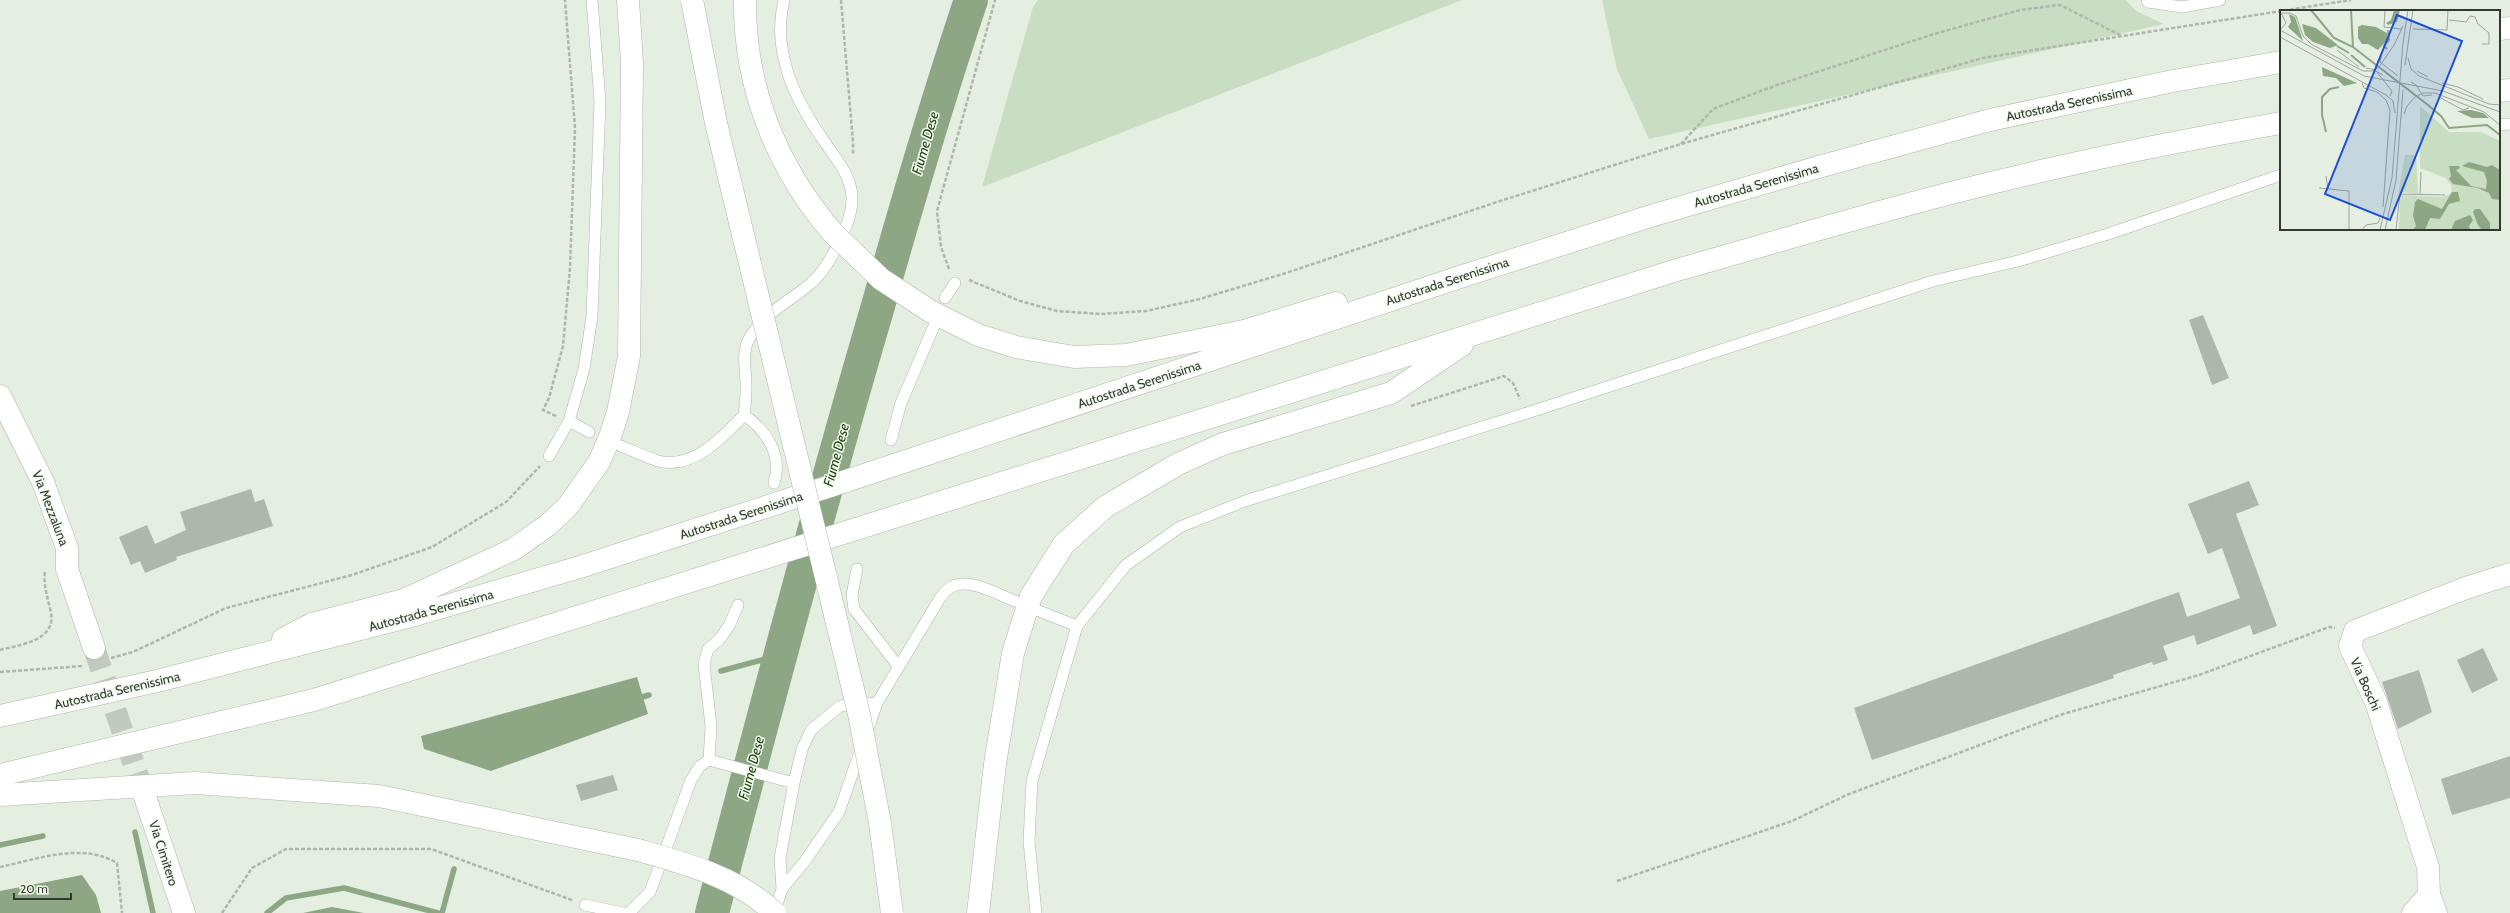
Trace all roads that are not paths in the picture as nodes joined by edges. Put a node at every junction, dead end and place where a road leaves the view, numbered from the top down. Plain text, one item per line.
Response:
1 (592, 0) edge
2 (628, 0) edge
3 (692, 0) edge
4 (745, 0) edge
5 (784, 0) edge
6 (2146, 0) edge
7 (2220, 0) edge
8 (2510, 28) edge
9 (2500, 29) edge
10 (2280, 62) edge
11 (2510, 90) edge
12 (2500, 91) edge
13 (2280, 123) edge
14 (2510, 124) edge
15 (2500, 125) edge
16 (2280, 175) edge
17 (1466, 275) junction
18 (955, 283) road end
19 (936, 312) junction
20 (1482, 331) junction
21 (0, 396) edge
22 (744, 415) junction
23 (569, 421) junction
24 (590, 432) dead end
25 (892, 440) dead end
26 (621, 446) dead end
27 (549, 456) road end
28 (777, 493) junction
29 (857, 569) dead end
30 (2510, 574) edge
31 (1015, 601) dead end
32 (738, 605) dead end
33 (1039, 611) dead end
34 (1077, 626) junction
35 (95, 658) tunnel mouth
36 (243, 658) junction
37 (898, 666) junction
38 (877, 703) junction
39 (0, 716) edge
40 (709, 760) junction
41 (0, 775) edge
42 (794, 784) junction
43 (144, 794) tunnel mouth
44 (0, 795) edge
45 (782, 888) junction
46 (2432, 904) edge
47 (585, 905) road end
48 (184, 913) edge
49 (623, 913) edge
50 (629, 913) edge
51 (775, 913) edge
52 (892, 913) edge
53 (978, 913) edge
54 (1036, 913) edge
55 (2413, 913) edge

1 - 23 lane
2 - 36 main road
3 - 52 main road, bridge
4 - 19 main road, bridge
5 - 22 lane
6 - 7 lane
8 - 9 main road
10 - 17 main road, Autostrada Serenissima
11 - 12 main road
13 - 20 main road
14 - 15 lane
16 - 34 lane
17 - 19 main road
17 - 28 main road, Autostrada Serenissima
18 - 19 lane
19 - 25 lane
20 - 41 main road
20 - 53 main road
21 - 35 main road, Via Mezzaluna
22 - 26 lane
22 - 28 lane
23 - 24 lane
23 - 27 lane
28 - 36 main road, Autostrada Serenissima
29 - 37 lane
30 - 46 main road, Via Boschi
31 - 37 lane
32 - 40 lane
33 - 34 lane
34 - 54 lane
36 - 39 main road, Autostrada Serenissima
37 - 38 lane
38 - 42 lane
38 - 45 lane
40 - 42 lane
40 - 50 lane
42 - 45 lane
43 - 48 main road, Via Cimitero
44 - 51 main road, bridge
45 - 51 lane
46 - 55 main road, Via Boschi
47 - 49 lane

